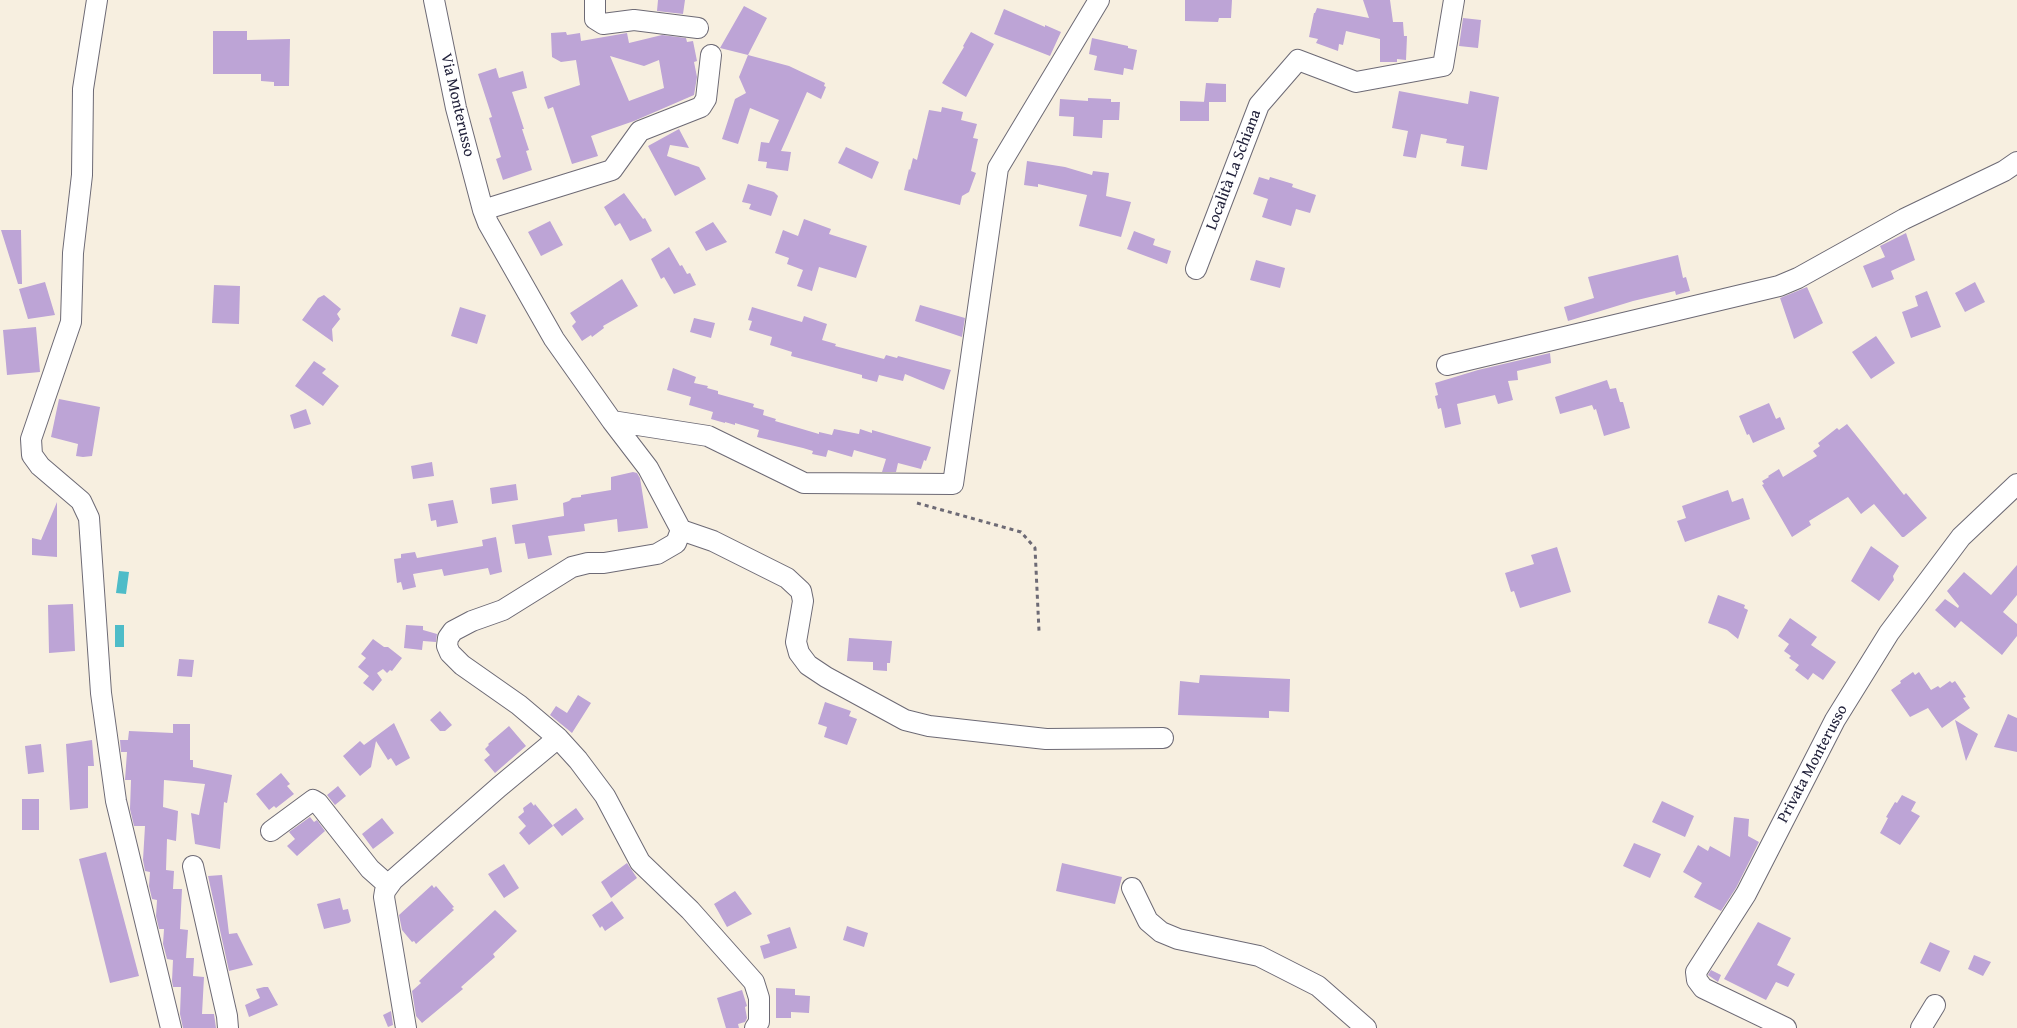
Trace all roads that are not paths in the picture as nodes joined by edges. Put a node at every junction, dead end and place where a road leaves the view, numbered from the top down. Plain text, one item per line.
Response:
1 (97, 0) edge
2 (434, 0) edge
3 (595, 0) edge
4 (1099, 0) edge
5 (1454, 0) edge
6 (698, 28) dead end
7 (711, 55) dead end
8 (2017, 162) edge
9 (483, 210) junction
10 (1196, 269) dead end
11 (1447, 365) dead end
12 (612, 420) junction
13 (2017, 484) edge
14 (681, 530) junction
15 (558, 738) junction
16 (1163, 738) dead end
17 (272, 830) dead end
18 (193, 866) dead end
19 (388, 885) junction
20 (1132, 888) dead end
21 (1935, 1005) dead end
22 (171, 1028) edge
23 (228, 1028) edge
24 (406, 1028) edge
25 (755, 1028) edge
26 (1366, 1028) edge
27 (1786, 1028) edge
28 (1921, 1028) edge

1 - 22 street
2 - 9 street, Via Monterusso
3 - 6 street
4 - 12 street
5 - 10 street, Località La Schiana
7 - 9 street
8 - 11 street
9 - 12 street, Via Monterusso
12 - 14 street, Via Monterusso
13 - 27 street, Privata Monterusso
14 - 15 street
14 - 16 street
15 - 19 street
15 - 25 street
17 - 19 street
18 - 23 street
19 - 24 street
20 - 26 street
21 - 28 street

